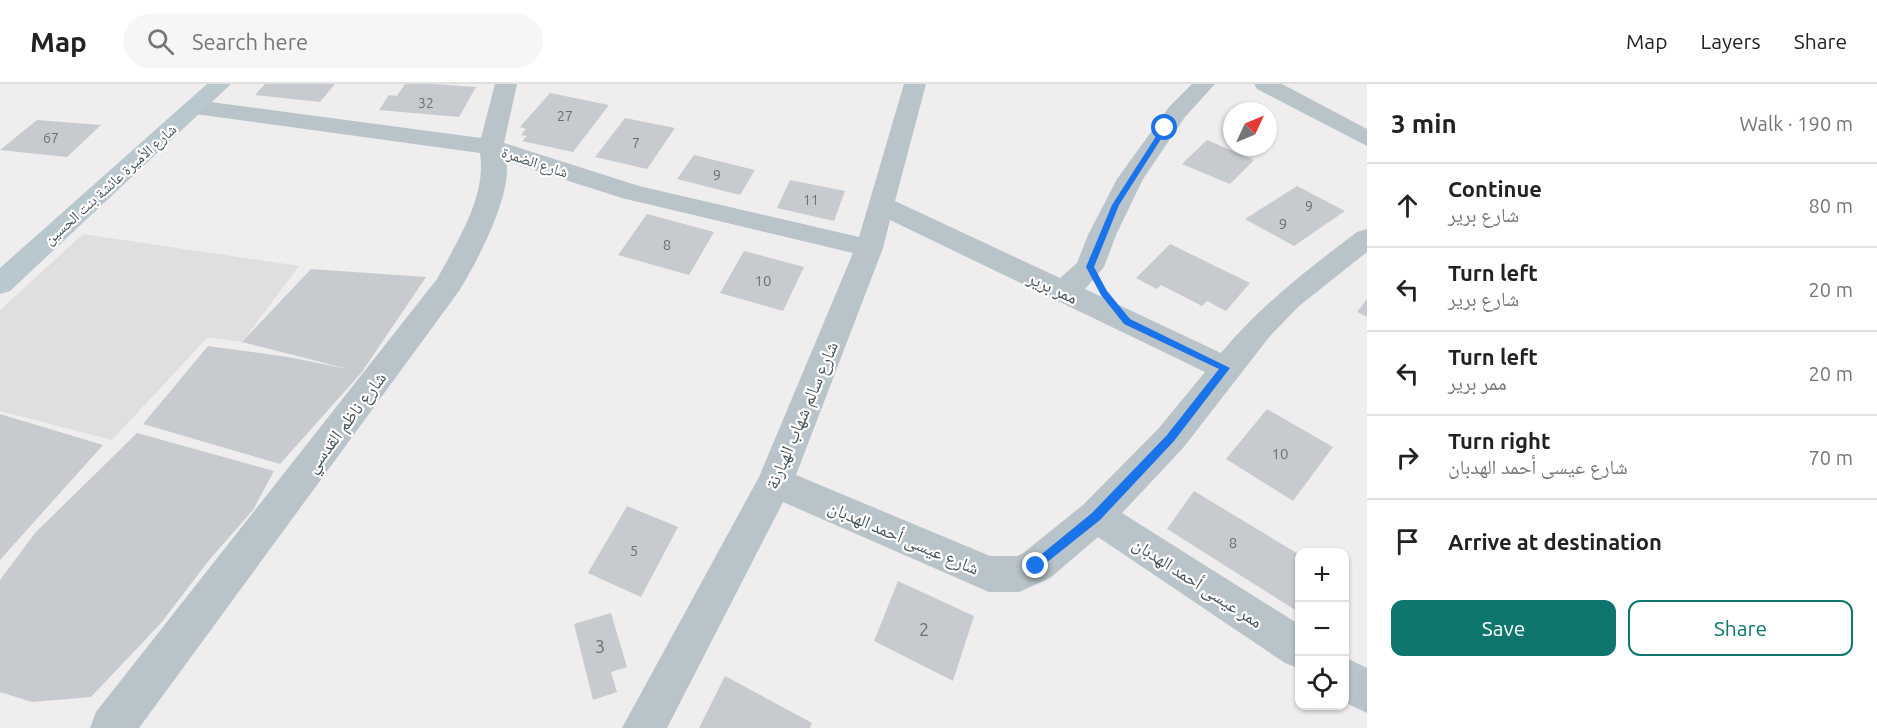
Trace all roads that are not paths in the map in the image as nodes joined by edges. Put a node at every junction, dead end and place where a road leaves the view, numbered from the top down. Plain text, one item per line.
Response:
1 (220, 84) edge
2 (506, 84) edge
3 (1204, 84) edge
4 (1265, 84) edge
5 (907, 85) edge
6 (195, 107) junction
7 (1367, 139) edge
8 (490, 147) junction
9 (880, 206) junction
10 (1367, 238) edge
11 (870, 248) junction
12 (1090, 267) junction
13 (0, 284) edge
14 (1061, 291) junction
15 (1127, 322) junction
16 (1225, 368) junction
17 (775, 482) junction
18 (1096, 516) junction
19 (1295, 646) edge
20 (1349, 681) edge
21 (1367, 692) edge
22 (112, 728) edge
23 (644, 728) edge

1 - 6 street, شارع الأميرة عائشة بنت الحسين
2 - 8 street, شارع ناظم القدسي
3 - 12 street
4 - 7 street
5 - 9 street, شارع سالم شهاب الهبارنة
6 - 8 street, شارع الضمرة
6 - 13 street, شارع الأميرة عائشة بنت الحسين
8 - 11 street, شارع الضمرة
8 - 22 street, شارع ناظم القدسي
9 - 11 street, شارع سالم شهاب الهبارنة
9 - 14 street, ممر برير
10 - 16 street, شارع عيسى أحمد الهدبان
11 - 17 street, شارع سالم شهاب الهبارنة
12 - 14 street
12 - 15 street
14 - 15 street, ممر برير
15 - 16 street, ممر برير
16 - 18 street, شارع عيسى أحمد الهدبان
17 - 18 street, شارع عيسى أحمد الهدبان
17 - 23 street, شارع سالم شهاب الهبارنة
18 - 19 street, ممر عيسى أحمد الهدبان
20 - 21 street

